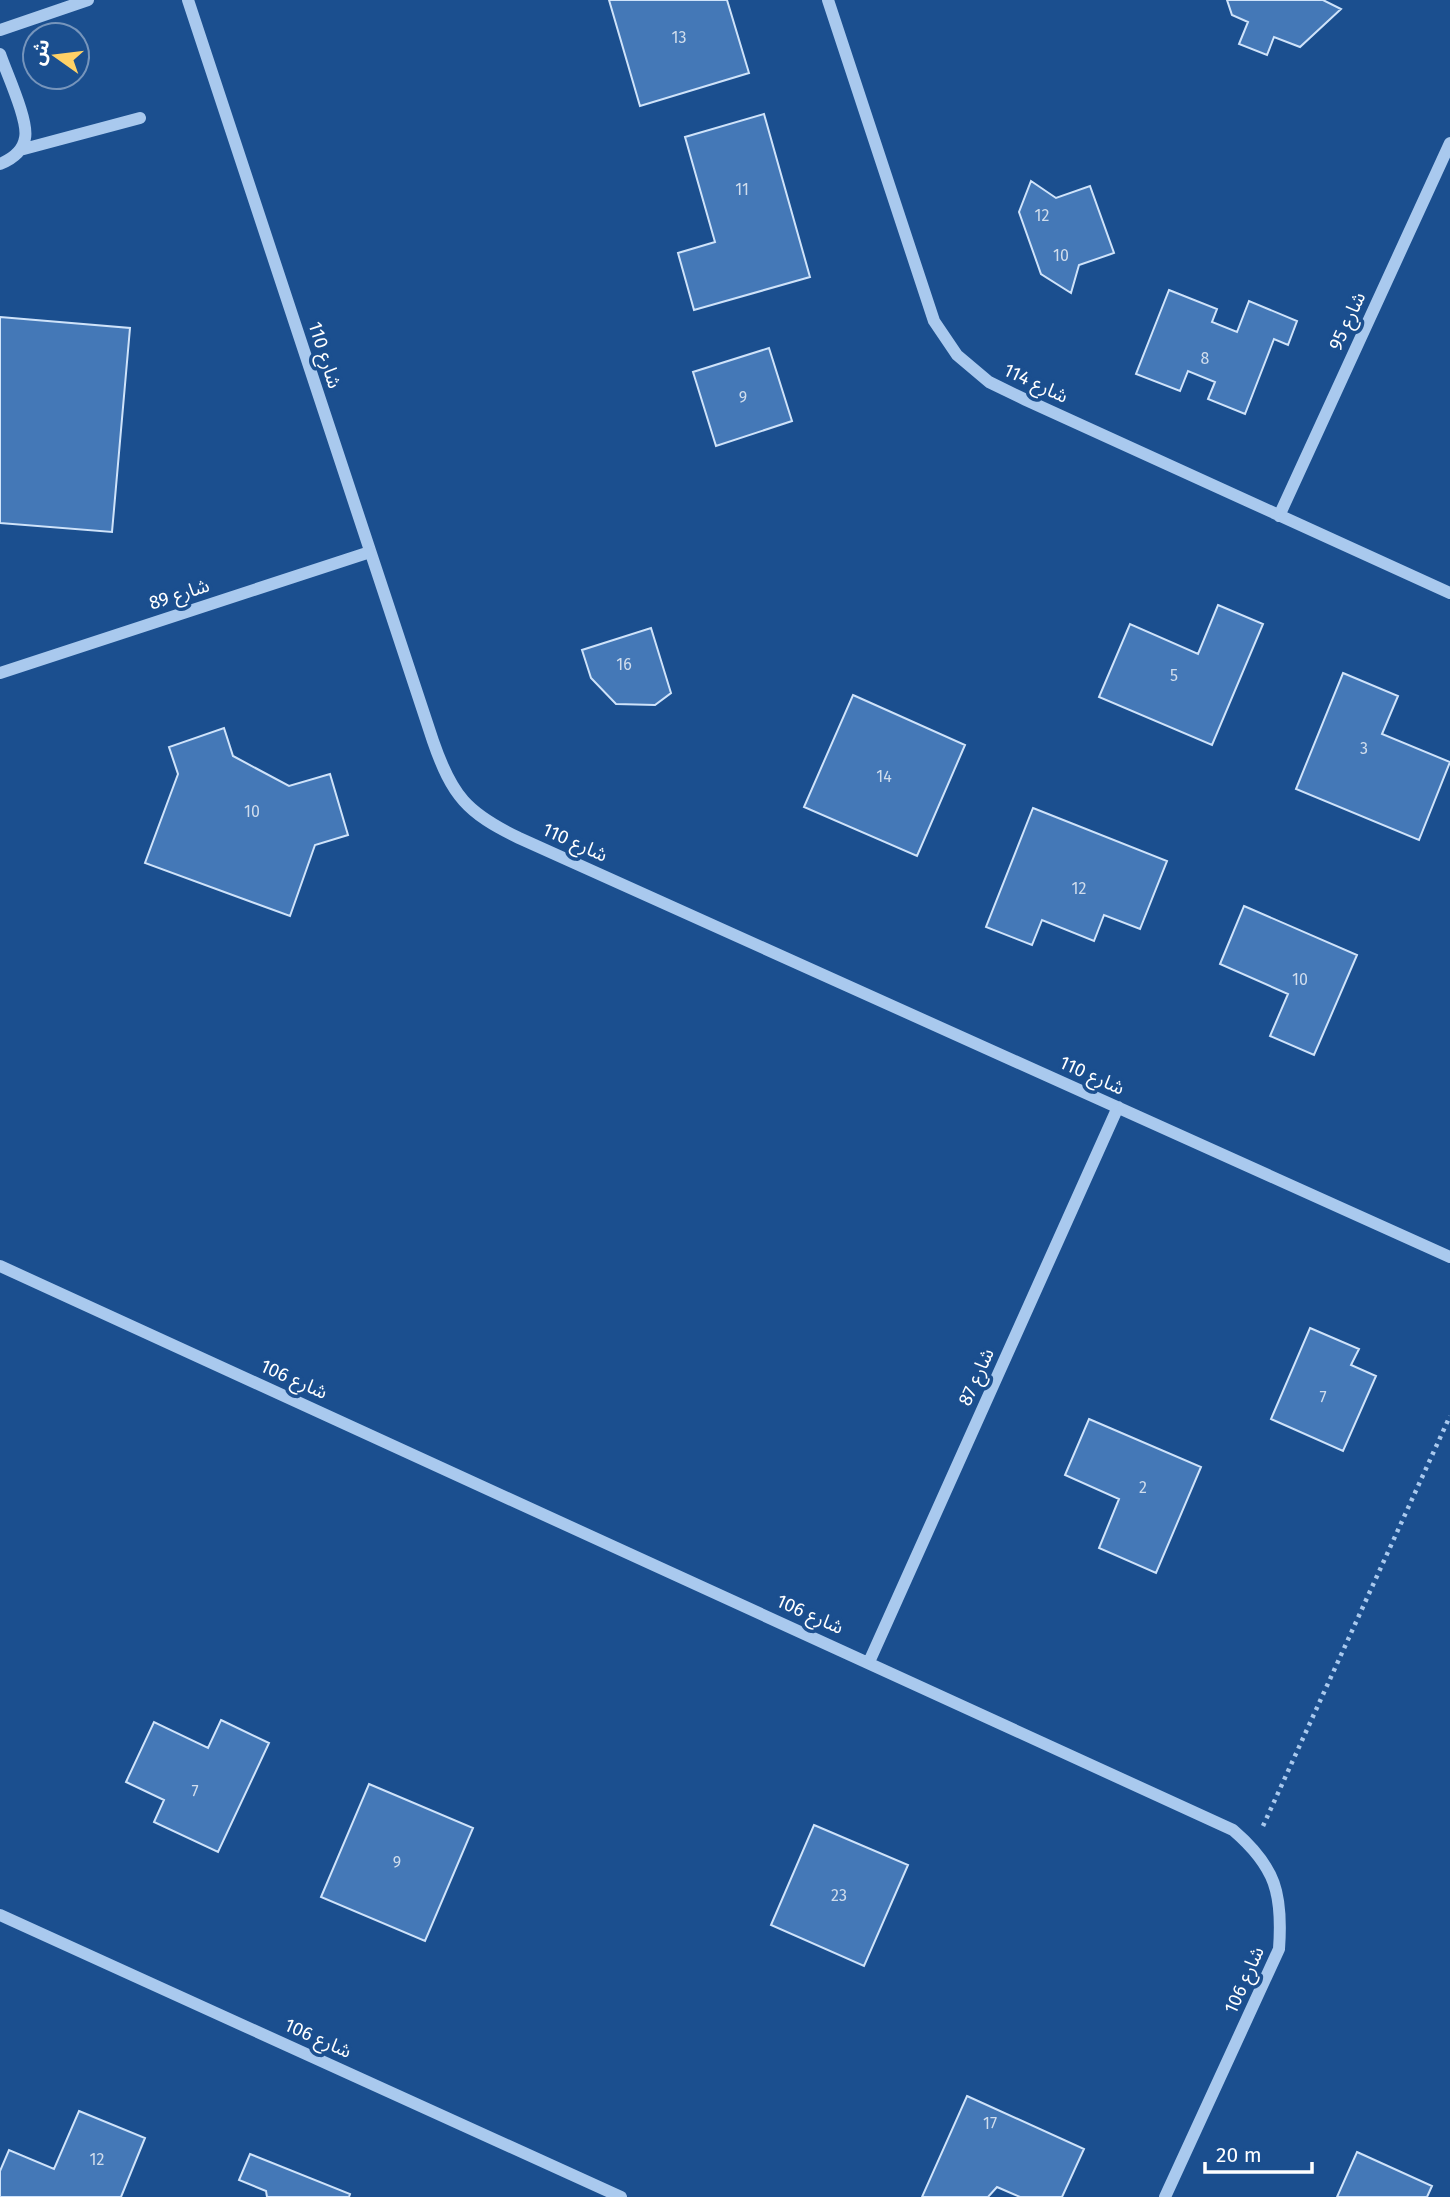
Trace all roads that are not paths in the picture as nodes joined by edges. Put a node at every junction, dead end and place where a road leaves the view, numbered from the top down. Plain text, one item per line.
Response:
1 (88, 0) edge
2 (188, 0) edge
3 (828, 0) edge
4 (0, 30) edge
5 (0, 54) edge
6 (140, 118) dead end
7 (1450, 143) edge
8 (20, 150) junction
9 (0, 164) edge
10 (1279, 516) junction
11 (370, 552) junction
12 (1450, 593) edge
13 (0, 673) edge
14 (1118, 1107) junction
15 (1450, 1257) edge
16 (0, 1266) edge
17 (869, 1662) junction
18 (0, 1915) edge
19 (621, 2197) edge
20 (1165, 2197) edge

1 - 4 street
2 - 11 street, شارع 110
3 - 10 street, شارع 114
5 - 8 street
6 - 8 street
7 - 10 street, شارع 95
8 - 9 street
10 - 12 street, شارع 114
11 - 13 street, شارع 89
11 - 14 street, شارع 110
14 - 15 street, شارع 110
14 - 17 street, شارع 87
16 - 17 street, شارع 106
17 - 20 street, شارع 106
18 - 19 street, شارع 106

